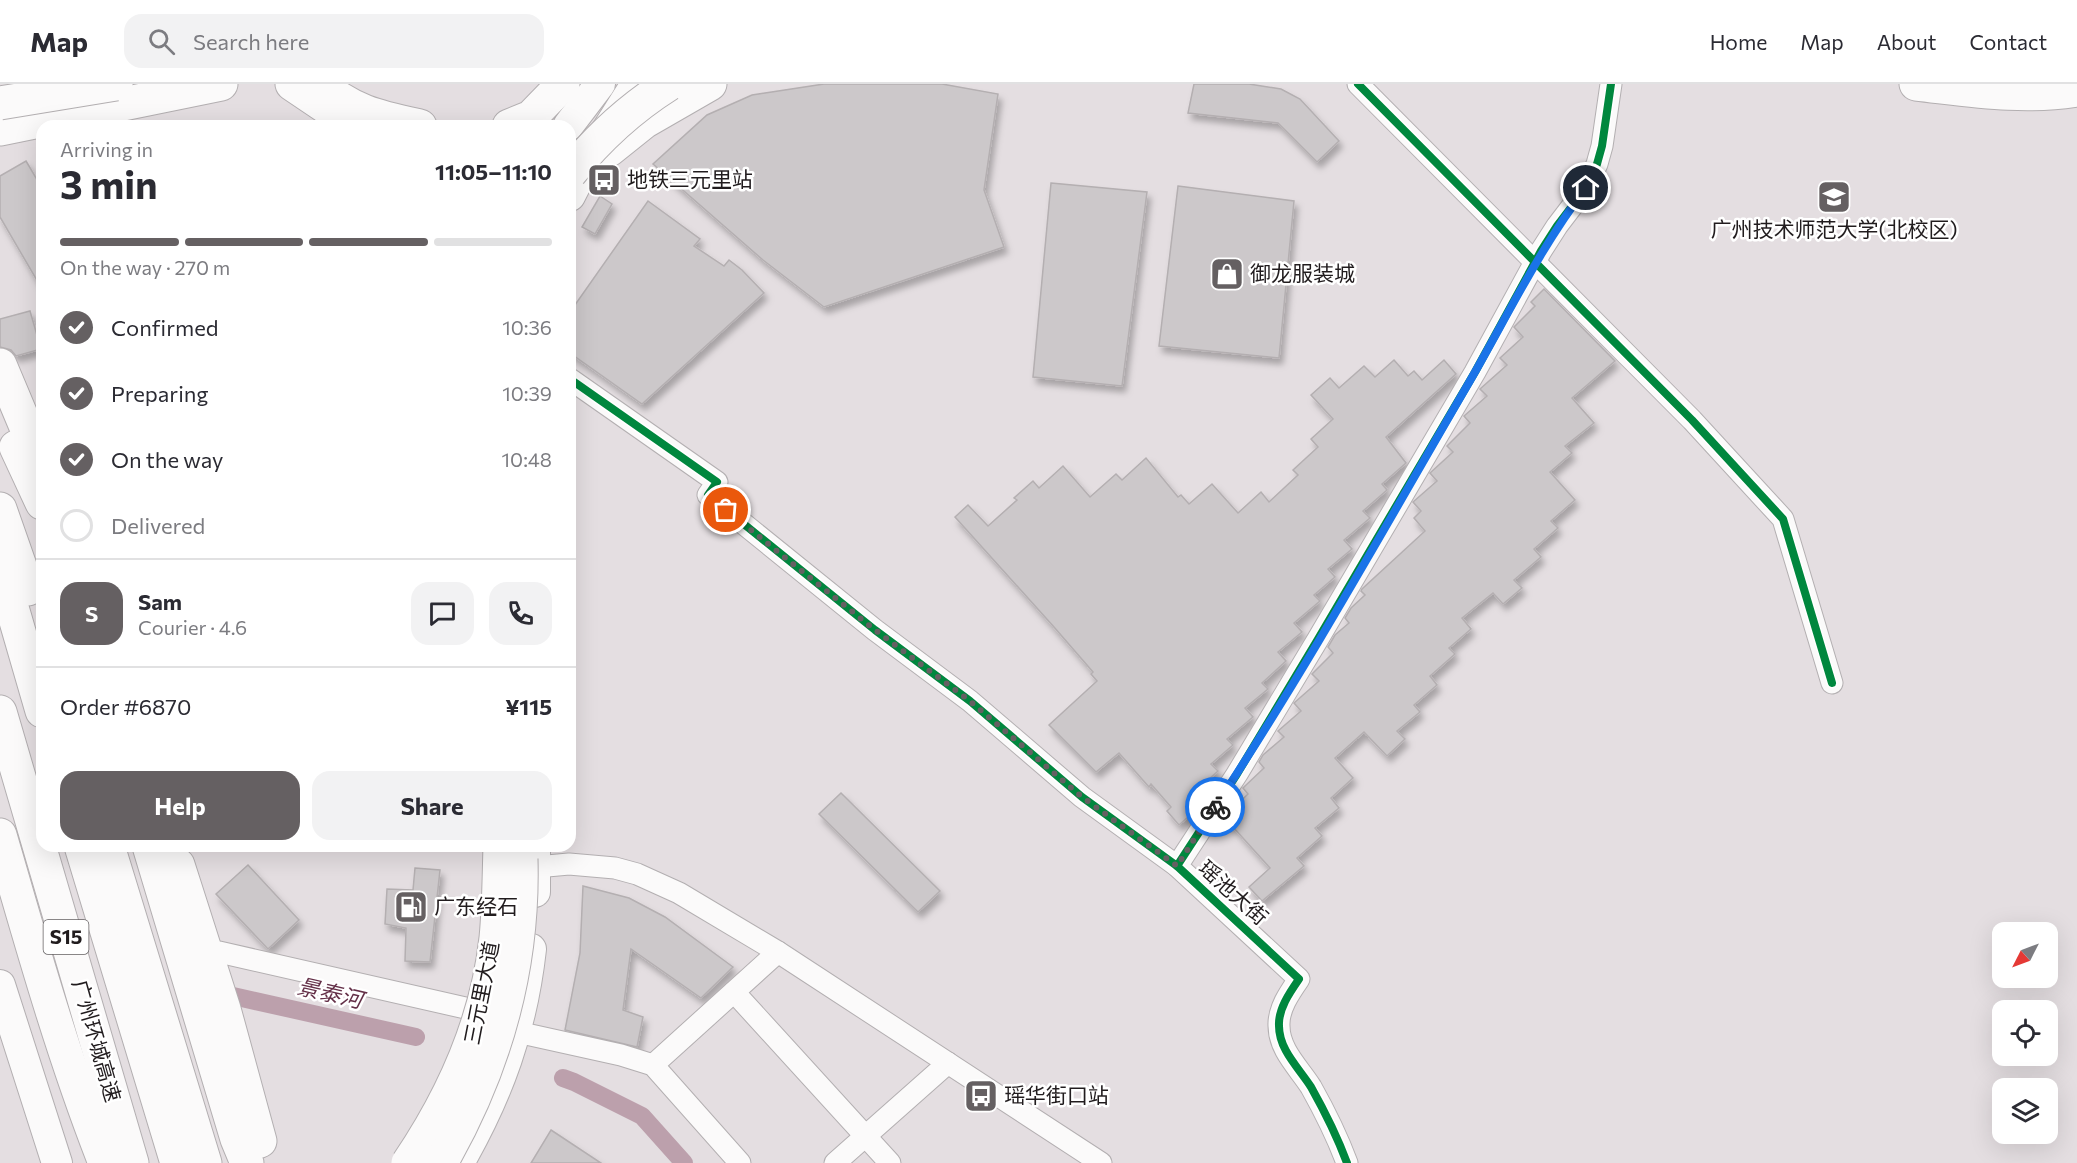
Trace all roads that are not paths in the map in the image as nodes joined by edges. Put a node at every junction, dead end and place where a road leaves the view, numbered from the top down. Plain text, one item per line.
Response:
1 (70, 84) edge
2 (116, 84) edge
3 (208, 84) edge
4 (221, 84) edge
5 (292, 84) edge
6 (320, 84) edge
7 (563, 84) edge
8 (574, 84) edge
9 (600, 84) edge
10 (636, 84) edge
11 (668, 84) edge
12 (710, 84) edge
13 (1358, 84) edge
14 (1611, 84) edge
15 (1916, 84) edge
16 (2077, 90) edge
17 (39, 101) junction
18 (0, 103) edge
19 (44, 120) edge
20 (344, 120) edge
21 (394, 120) edge
22 (524, 120) edge
23 (558, 120) edge
24 (573, 120) edge
25 (36, 122) edge
26 (0, 129) edge
27 (576, 177) edge
28 (576, 177) edge
29 (576, 178) edge
30 (1537, 262) junction
31 (0, 365) edge
32 (576, 383) edge
33 (0, 422) edge
34 (36, 451) edge
35 (36, 489) edge
36 (0, 509) edge
37 (0, 566) edge
38 (36, 613) edge
39 (1832, 683) dead end
40 (36, 690) edge
41 (0, 712) edge
42 (36, 835) edge
43 (0, 836) edge
44 (41, 852) edge
45 (83, 852) edge
46 (110, 852) edge
47 (151, 852) edge
48 (173, 852) edge
49 (514, 852) edge
50 (514, 852) edge
51 (514, 852) edge
52 (514, 852) edge
53 (518, 852) edge
54 (1177, 866) junction
55 (0, 886) edge
56 (219, 952) dead end
57 (778, 952) junction
58 (0, 985) edge
59 (734, 992) junction
60 (483, 1012) junction
61 (517, 1032) junction
62 (948, 1063) junction
63 (653, 1065) junction
64 (866, 1136) junction
65 (57, 1163) edge
66 (92, 1163) edge
67 (105, 1163) edge
68 (132, 1163) edge
69 (177, 1163) edge
70 (205, 1163) edge
71 (247, 1163) edge
72 (264, 1163) edge
73 (408, 1163) edge
74 (417, 1163) edge
75 (441, 1163) edge
76 (459, 1163) edge
77 (740, 1163) edge
78 (835, 1163) edge
79 (890, 1163) edge
80 (1101, 1163) edge
81 (1347, 1163) edge

1 - 17 main road
2 - 18 main road, bridge
3 - 17 main road
4 - 19 main road
5 - 20 main road
6 - 21 main road
7 - 22 main road
8 - 23 main road
9 - 24 main road
10 - 27 main road
11 - 28 main road, bridge
12 - 29 main road
13 - 30 street
14 - 30 street, 瑶池大街
15 - 16 main road
17 - 26 main road
25 - 26 main road
30 - 39 street
30 - 54 street, 瑶池大街
31 - 34 main road
32 - 54 street
33 - 35 main road
36 - 38 main road
37 - 40 main road
41 - 42 main road, 广州环城高速 / S15
43 - 67 main road
44 - 68 main road, 广州环城高速 / S15
45 - 69 main road, 广州环城高速 / S15
46 - 70 main road
47 - 71 main road
48 - 72 main road
49 - 60 main road, 三元里大道
50 - 61 main road, 三元里大道
51 - 73 main road, bridge
52 - 75 main road, bridge
53 - 57 street
54 - 81 street, 瑶池大街
55 - 66 main road
56 - 60 street
57 - 59 street
57 - 62 street
58 - 65 main road
59 - 63 street
59 - 64 street
60 - 74 main road, 三元里大道
61 - 63 street
61 - 76 main road, 三元里大道
62 - 64 street
62 - 80 street
63 - 77 street
64 - 78 street
64 - 79 street

